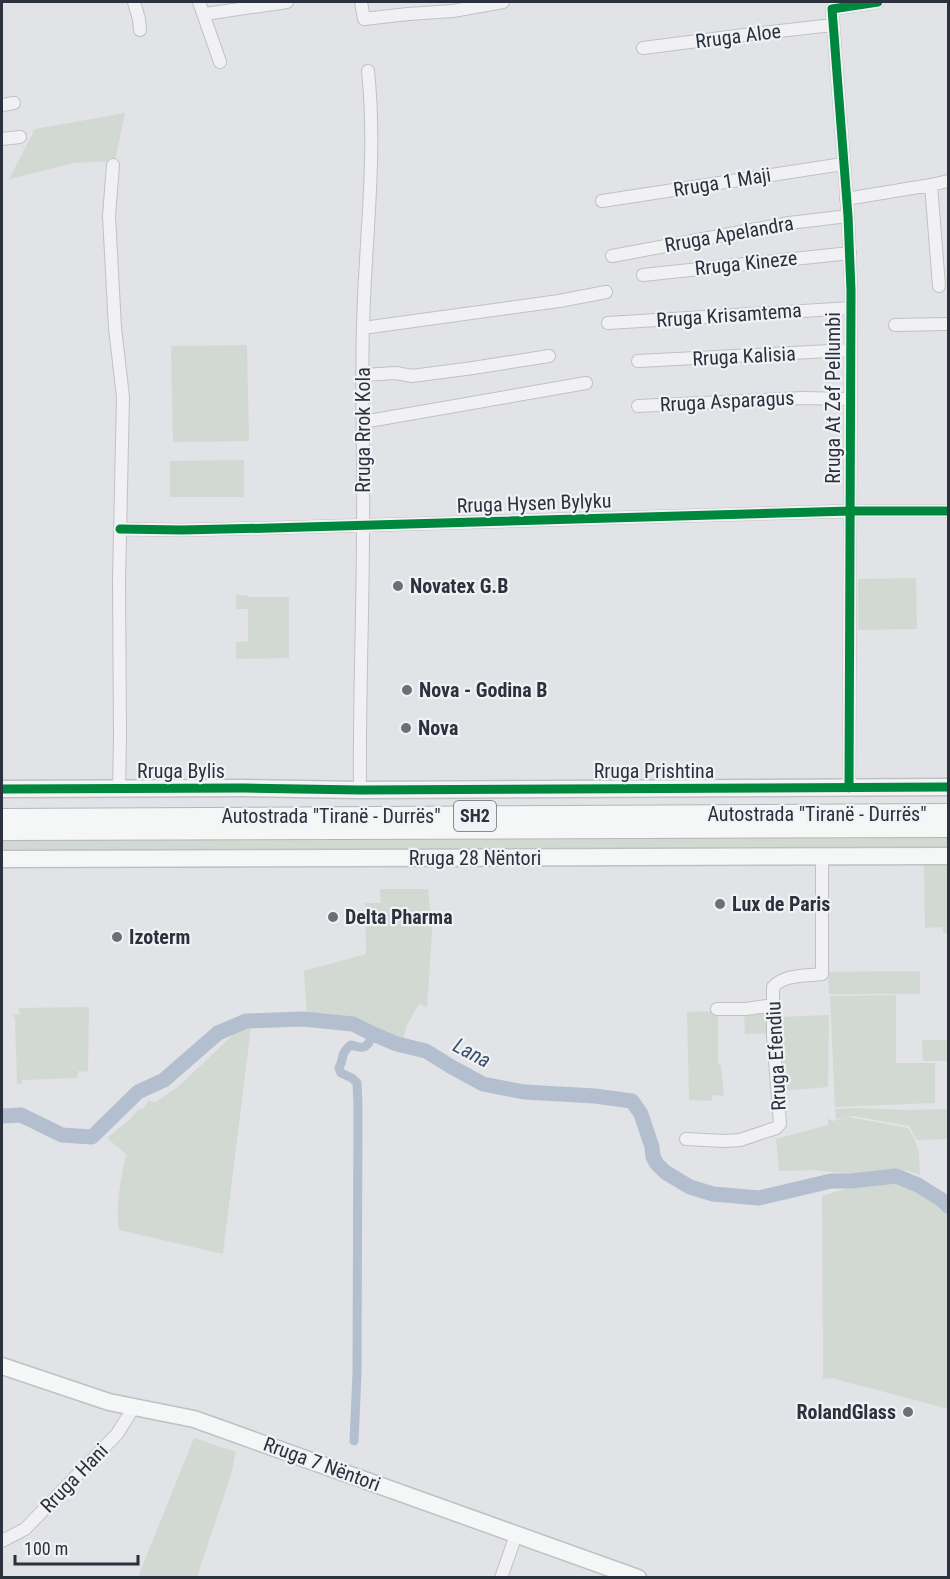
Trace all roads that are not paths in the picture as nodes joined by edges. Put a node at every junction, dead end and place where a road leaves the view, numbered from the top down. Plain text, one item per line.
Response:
1 (134, 2) edge
2 (199, 2) edge
3 (287, 2) edge
4 (361, 2) edge
5 (503, 2) edge
6 (878, 2) edge
7 (205, 14) junction
8 (832, 25) junction
9 (140, 30) dead end
10 (643, 48) dead end
11 (220, 62) dead end
12 (368, 72) dead end
13 (20, 137) dead end
14 (2, 139) edge
15 (843, 164) junction
16 (113, 165) dead end
17 (948, 181) edge
18 (931, 185) junction
19 (846, 199) junction
20 (602, 201) dead end
21 (848, 216) junction
22 (850, 253) junction
23 (612, 256) dead end
24 (643, 275) dead end
25 (939, 286) dead end
26 (606, 292) dead end
27 (851, 308) junction
28 (608, 323) dead end
29 (948, 324) edge
30 (895, 325) dead end
31 (363, 328) junction
32 (850, 350) junction
33 (549, 356) dead end
34 (638, 361) dead end
35 (363, 375) junction
36 (586, 383) dead end
37 (851, 399) junction
38 (638, 406) dead end
39 (363, 422) junction
40 (851, 511) junction
41 (948, 511) edge
42 (363, 525) junction
43 (120, 529) junction
44 (948, 787) edge
45 (849, 788) junction
46 (2, 789) edge
47 (119, 789) junction
48 (360, 790) junction
49 (948, 813) edge
50 (2, 818) edge
51 (948, 828) edge
52 (2, 831) edge
53 (822, 856) junction
54 (948, 856) edge
55 (2, 859) edge
56 (773, 1005) junction
57 (717, 1009) dead end
58 (686, 1139) dead end
59 (2, 1366) edge
60 (141, 1409) junction
61 (516, 1534) junction
62 (2, 1542) edge
63 (501, 1578) edge
64 (638, 1578) edge

1 - 9 street
2 - 7 street
3 - 7 street
4 - 5 street
6 - 8 street, Rruga At Zef Pellumbi
7 - 11 street
8 - 10 street, Rruga Aloe
8 - 15 street, Rruga At Zef Pellumbi
12 - 31 street, Rruga Rrok Kola
13 - 14 street
15 - 19 street, Rruga At Zef Pellumbi
15 - 20 street, Rruga 1 Maji
16 - 43 street
17 - 18 street
18 - 19 street
18 - 25 street
19 - 21 street, Rruga At Zef Pellumbi
21 - 22 street, Rruga At Zef Pellumbi
21 - 23 street, Rruga Apelandra
22 - 24 street, Rruga Kineze
22 - 27 street, Rruga At Zef Pellumbi
26 - 31 street
27 - 28 street, Rruga Krisamtema
27 - 32 street, Rruga At Zef Pellumbi
29 - 30 street
31 - 35 street, Rruga Rrok Kola
32 - 34 street, Rruga Kalisia
32 - 37 street, Rruga At Zef Pellumbi
33 - 35 street
35 - 39 street, Rruga Rrok Kola
36 - 39 street
37 - 38 street, Rruga Asparagus
37 - 40 street, Rruga At Zef Pellumbi
39 - 42 street, Rruga Rrok Kola
40 - 41 street, Rruga Hysen Bylyku
40 - 42 street, Rruga Hysen Bylyku
40 - 45 street, Rruga At Zef Pellumbi
42 - 43 street, Rruga Hysen Bylyku
42 - 48 street, Rruga Rrok Kola
43 - 47 street
44 - 45 main road, Rruga Prishtina
45 - 48 main road, Rruga Prishtina
46 - 47 main road, Rruga Bylis
47 - 48 main road, Rruga Bylis
49 - 50 highway, Autostrada "Tiranë - Durrës" / SH2
51 - 52 highway, Autostrada "Tiranë - Durrës" / SH2
53 - 54 main road, Rruga 28 Nëntori
53 - 55 main road, Rruga 28 Nëntori
53 - 56 street, Rruga Efendiu
56 - 57 street
56 - 58 street, Rruga Efendiu
59 - 60 main road, Rruga 7 Nëntori
60 - 61 main road, Rruga 7 Nëntori
60 - 62 street, Rruga Hani
61 - 63 street
61 - 64 main road, Rruga 7 Nëntori

